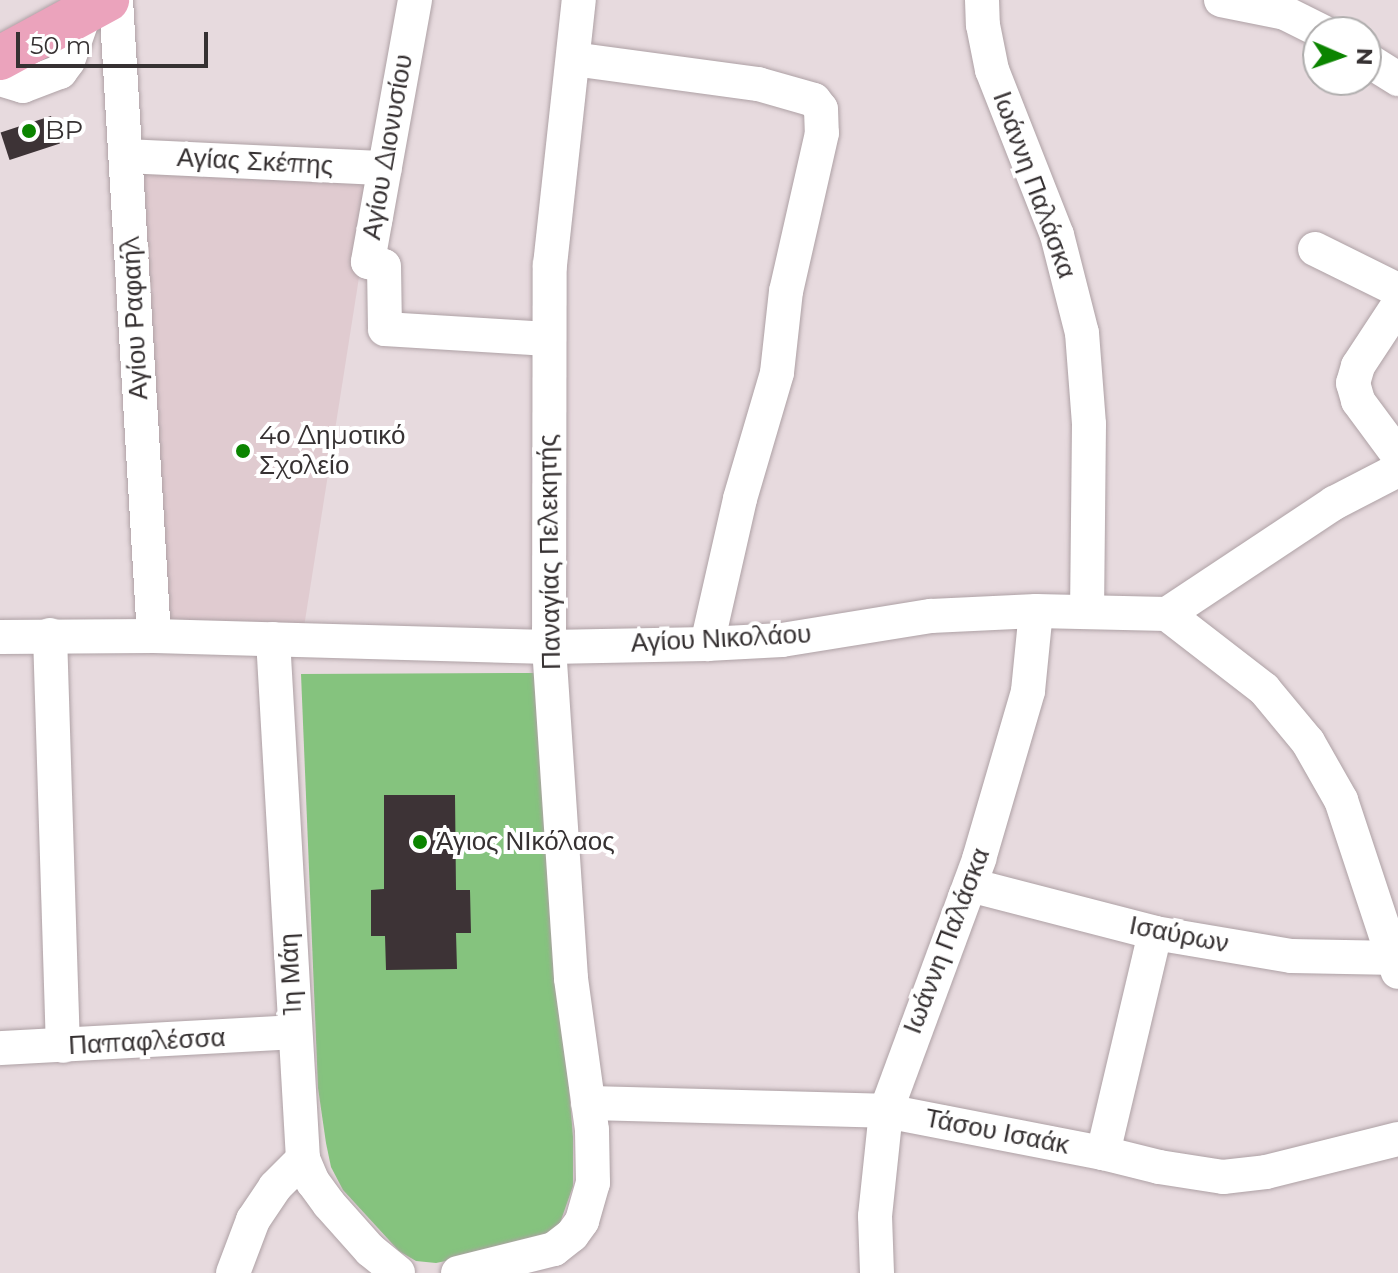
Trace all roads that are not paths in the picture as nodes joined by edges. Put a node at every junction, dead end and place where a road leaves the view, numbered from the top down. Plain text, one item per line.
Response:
1 (415, 0) edge
2 (579, 0) edge
3 (982, 0) edge
4 (1221, 0) edge
5 (103, 4) edge
6 (1302, 22) edge
7 (0, 58) edge
8 (573, 59) junction
9 (0, 79) edge
10 (126, 156) junction
11 (385, 168) junction
12 (1315, 249) dead end
13 (1398, 293) edge
14 (1398, 305) edge
15 (548, 339) junction
16 (1398, 455) edge
17 (1398, 470) edge
18 (1036, 611) junction
19 (1087, 611) junction
20 (1167, 614) junction
21 (50, 635) junction
22 (154, 636) junction
23 (0, 637) edge
24 (273, 639) junction
25 (707, 644) junction
26 (549, 647) junction
27 (970, 885) junction
28 (1155, 933) junction
29 (1396, 962) edge
30 (294, 1032) junction
31 (63, 1046) junction
32 (0, 1048) edge
33 (588, 1103) junction
34 (886, 1111) junction
35 (1398, 1139) edge
36 (1103, 1153) junction
37 (303, 1159) junction
38 (233, 1273) edge
39 (398, 1273) edge
40 (458, 1273) edge
41 (877, 1273) edge

1 - 11 street, Αγίου Διονυσίου
2 - 8 street, Παναγίας Πελεκητής
3 - 19 street, Ιωάννη Παλάσκα
4 - 6 street
5 - 7 main road
5 - 9 street
5 - 10 street, Αγίου Ραφαήλ
8 - 15 street, Παναγίας Πελεκητής
8 - 25 street
10 - 11 street, Αγίας Σκέπης
10 - 22 street, Αγίου Ραφαήλ
11 - 15 street, Αγίου Διονυσίου
12 - 13 street
14 - 16 street
15 - 26 street, Παναγίας Πελεκητής
17 - 20 street
18 - 19 street, Αγίου Νικολάου
18 - 25 street, Αγίου Νικολάου
18 - 27 street, Ιωάννη Παλάσκα
19 - 20 street, Αγίου Νικολάου
20 - 29 street
21 - 22 street, Αγίου Νικολάου
21 - 23 street, Αγίου Νικολάου
21 - 31 street
22 - 24 street, Αγίου Νικολάου
24 - 26 street, Αγίου Νικολάου
24 - 30 street, 1η Μάη
25 - 26 street, Αγίου Νικολάου
26 - 33 street, Παναγίας Πελεκητής
27 - 28 street, Ισαύρων
27 - 34 street, Ιωάννη Παλάσκα
28 - 29 street, Ισαύρων
28 - 36 street
30 - 31 street, Παπαφλέσσα
30 - 37 street, 1η Μάη
31 - 32 street, Παπαφλέσσα
33 - 34 street, Τάσου Ισαάκ
33 - 40 street
34 - 36 street, Τάσου Ισαάκ
34 - 41 street, Ιωάννη Παλάσκα
35 - 36 street, Τάσου Ισαάκ
37 - 38 street
37 - 39 street, 1η Μάη

